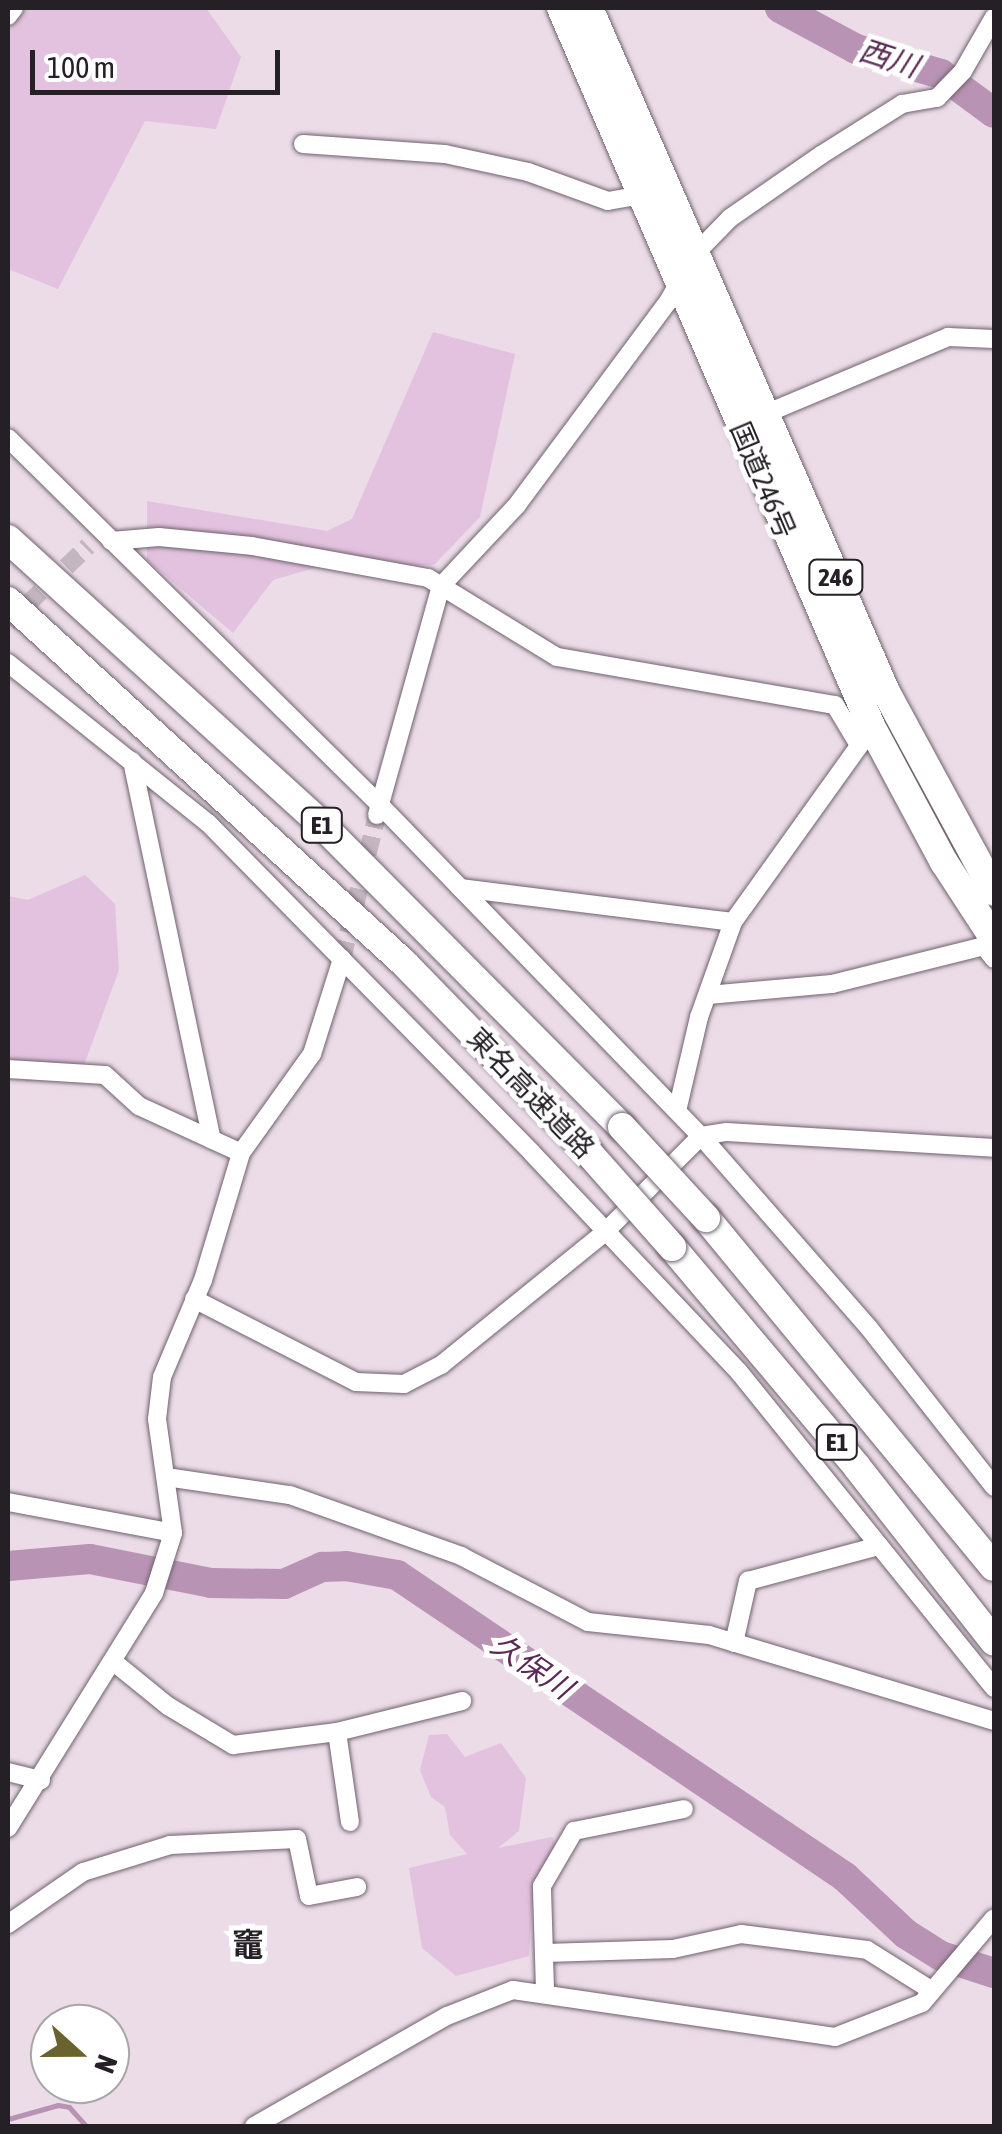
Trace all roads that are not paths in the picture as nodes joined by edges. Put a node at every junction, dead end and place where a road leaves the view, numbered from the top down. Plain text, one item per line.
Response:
1 (14, 8) edge
2 (567, 9) edge
3 (8, 16) edge
4 (994, 17) edge
5 (302, 144) dead end
6 (642, 194) junction
7 (695, 254) junction
8 (680, 284) junction
9 (994, 339) edge
10 (765, 414) junction
11 (8, 438) edge
12 (107, 536) junction
13 (8, 539) edge
14 (88, 546) tunnel mouth
15 (441, 586) junction
16 (8, 601) edge
17 (8, 663) edge
18 (865, 736) junction
19 (132, 760) junction
20 (379, 810) junction
21 (460, 888) junction
22 (994, 892) edge
23 (733, 922) junction
24 (994, 939) edge
25 (342, 959) junction
26 (994, 959) edge
27 (708, 995) junction
28 (8, 1069) edge
29 (677, 1112) junction
30 (701, 1136) junction
31 (212, 1140) junction
32 (994, 1148) edge
33 (241, 1153) junction
34 (606, 1232) junction
35 (194, 1299) junction
36 (166, 1477) junction
37 (994, 1487) edge
38 (8, 1502) edge
39 (173, 1533) junction
40 (879, 1546) junction
41 (994, 1567) edge
42 (994, 1642) edge
43 (734, 1643) junction
44 (115, 1664) junction
45 (994, 1688) edge
46 (462, 1700) dead end
47 (994, 1721) edge
48 (337, 1732) junction
49 (8, 1772) edge
50 (41, 1780) junction
51 (684, 1809) dead end
52 (350, 1822) dead end
53 (8, 1828) edge
54 (358, 1887) dead end
55 (994, 1918) edge
56 (8, 1924) edge
57 (546, 1953) junction
58 (545, 1990) junction
59 (930, 1990) junction
60 (254, 2126) edge

1 - 3 street
2 - 6 highway, 国道246号 / 246
2 - 7 highway, 国道246号 / 246
4 - 7 street
5 - 6 street
6 - 8 highway, 国道246号 / 246
7 - 8 street
7 - 10 highway, 国道246号 / 246
8 - 15 street
8 - 18 highway, 国道246号 / 246
9 - 10 street
10 - 22 highway, 国道246号 / 246
11 - 12 street
12 - 14 street
12 - 15 street
12 - 20 street
13 - 41 highway, 東名高速道路 / E1, bridge
15 - 18 street
15 - 20 street
16 - 42 highway, 東名高速道路 / E1, bridge
17 - 19 street
18 - 23 street
18 - 24 highway, 国道246号 / 246
19 - 25 street
19 - 31 street
20 - 21 street
21 - 23 street
21 - 29 street
23 - 27 street
25 - 33 street
25 - 34 street
26 - 27 street
27 - 29 street
28 - 31 street
29 - 30 street
30 - 32 street
30 - 34 street
30 - 37 street
31 - 33 street
33 - 35 street
34 - 35 street
34 - 40 street
35 - 36 street
36 - 39 street
36 - 43 street
38 - 39 street
39 - 44 street
40 - 43 street
40 - 45 street
43 - 47 street
44 - 48 street
44 - 50 street
46 - 48 street
48 - 52 street
49 - 50 street
50 - 53 street
51 - 57 street
54 - 56 street
55 - 59 street
57 - 58 street
57 - 59 street
58 - 59 street
58 - 60 street

